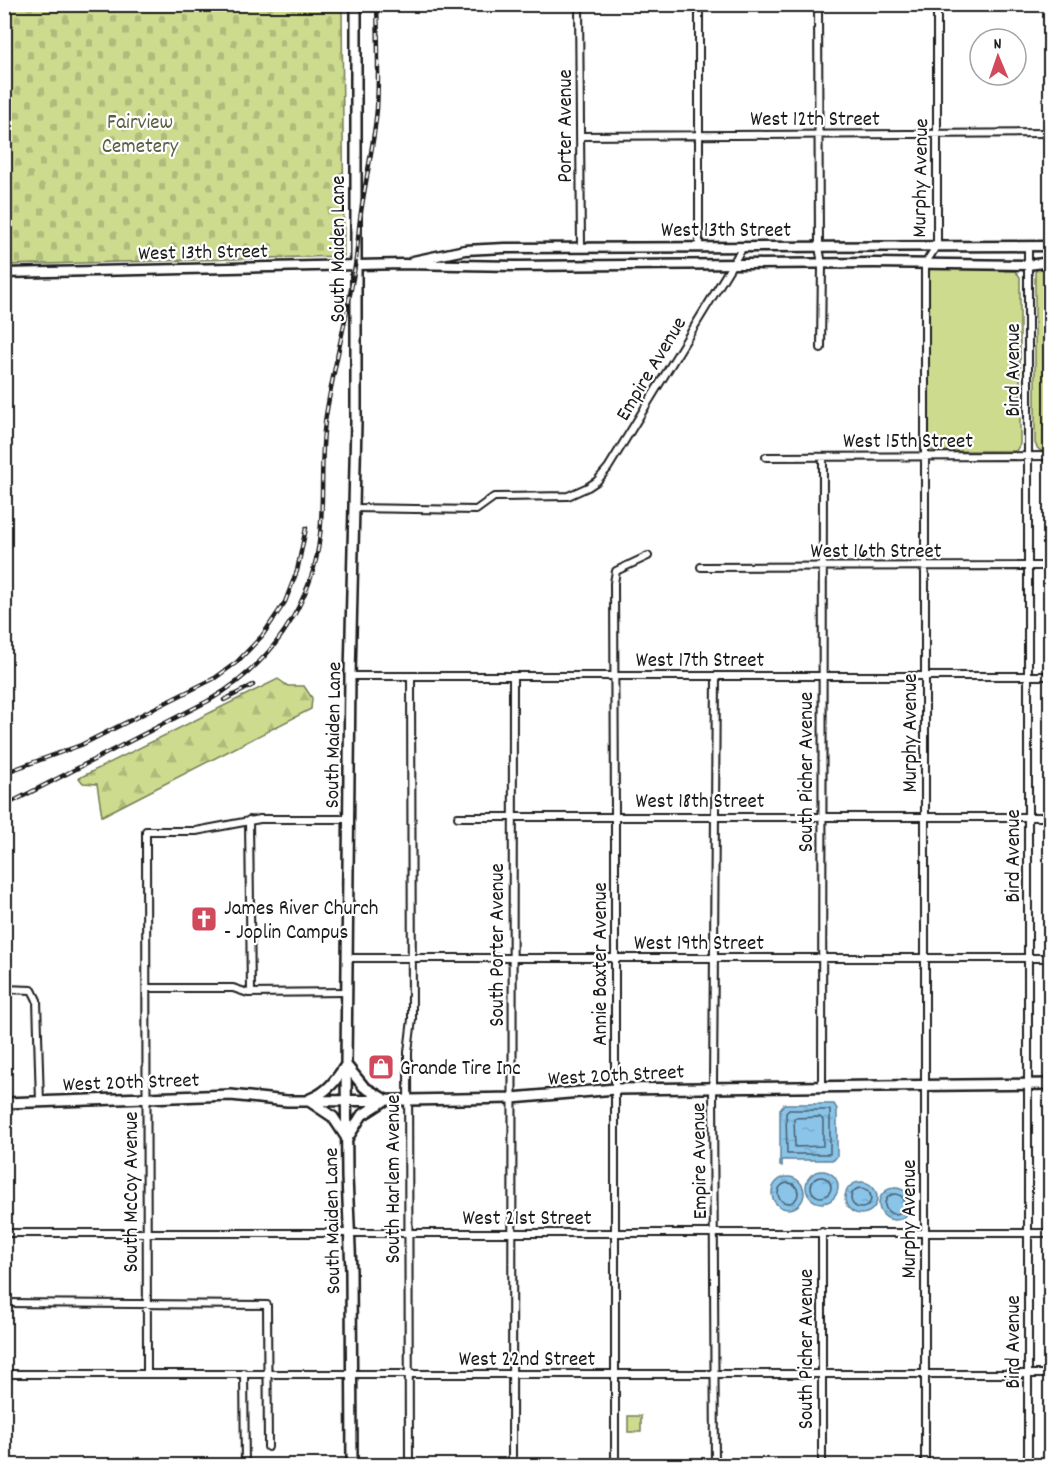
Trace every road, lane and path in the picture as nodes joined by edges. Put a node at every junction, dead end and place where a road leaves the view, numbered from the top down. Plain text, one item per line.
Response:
1 (356, 4) edge
2 (579, 4) edge
3 (699, 4) edge
4 (818, 4) edge
5 (937, 4) edge
6 (1050, 133) edge
7 (937, 134) junction
8 (700, 135) junction
9 (818, 135) junction
10 (580, 136) junction
11 (937, 245) junction
12 (988, 246) junction
13 (1028, 246) junction
14 (1050, 246) edge
15 (640, 247) junction
16 (665, 247) junction
17 (703, 247) junction
18 (742, 247) junction
19 (760, 247) junction
20 (819, 247) junction
21 (876, 247) junction
22 (570, 248) junction
23 (581, 248) junction
24 (596, 248) junction
25 (1050, 262) edge
26 (874, 263) junction
27 (403, 264) junction
28 (708, 264) junction
29 (733, 264) junction
30 (760, 264) junction
31 (822, 264) junction
32 (925, 264) junction
33 (988, 264) junction
34 (570, 265) junction
35 (596, 265) junction
36 (640, 265) junction
37 (664, 265) junction
38 (1028, 265) junction
39 (355, 266) junction
40 (4, 273) edge
41 (821, 348) dead end
42 (925, 456) junction
43 (1028, 456) junction
44 (1050, 456) edge
45 (766, 457) dead end
46 (823, 457) junction
47 (354, 508) junction
48 (648, 556) dead end
49 (822, 566) junction
50 (925, 566) junction
51 (1028, 566) junction
52 (1050, 566) edge
53 (701, 567) dead end
54 (350, 676) junction
55 (411, 676) junction
56 (513, 676) junction
57 (614, 676) junction
58 (716, 676) junction
59 (821, 676) junction
60 (925, 676) junction
61 (1029, 676) junction
62 (1050, 676) edge
63 (458, 817) dead end
64 (513, 817) junction
65 (615, 817) junction
66 (715, 817) junction
67 (822, 817) junction
68 (925, 817) junction
69 (1029, 817) junction
70 (1050, 817) edge
71 (349, 819) junction
72 (249, 820) junction
73 (347, 958) junction
74 (513, 958) junction
75 (615, 958) junction
76 (715, 958) junction
77 (822, 958) junction
78 (926, 958) junction
79 (1029, 958) junction
80 (1050, 958) edge
81 (411, 959) junction
82 (147, 988) junction
83 (4, 989) edge
84 (347, 992) junction
85 (251, 993) junction
86 (346, 1065) junction
87 (1029, 1084) junction
88 (1050, 1084) edge
89 (926, 1085) junction
90 (822, 1086) junction
91 (713, 1088) junction
92 (615, 1089) junction
93 (512, 1098) junction
94 (147, 1099) junction
95 (307, 1100) junction
96 (347, 1100) junction
97 (386, 1100) junction
98 (408, 1100) junction
99 (40, 1102) junction
100 (4, 1103) edge
101 (347, 1138) junction
102 (822, 1232) junction
103 (925, 1232) junction
104 (4, 1233) edge
105 (147, 1233) junction
106 (349, 1233) junction
107 (409, 1233) junction
108 (512, 1233) junction
109 (615, 1233) junction
110 (715, 1233) junction
111 (1029, 1233) junction
112 (1050, 1233) edge
113 (4, 1303) edge
114 (147, 1304) junction
115 (147, 1373) junction
116 (244, 1373) junction
117 (4, 1374) edge
118 (267, 1374) junction
119 (351, 1374) junction
120 (409, 1374) junction
121 (512, 1374) junction
122 (615, 1374) junction
123 (715, 1374) junction
124 (822, 1374) junction
125 (925, 1374) junction
126 (1029, 1374) junction
127 (1050, 1374) edge
128 (268, 1448) dead end
129 (245, 1466) edge
130 (352, 1466) edge
131 (409, 1466) edge
132 (512, 1466) edge
133 (615, 1466) edge
134 (715, 1466) edge
135 (822, 1466) edge
136 (925, 1466) edge
137 (1029, 1466) edge

1 - 39 main road, South Maiden Lane
2 - 10 street, Porter Avenue
3 - 8 street
4 - 9 street
5 - 7 street, Murphy Avenue
6 - 7 street, West 12th Street
7 - 9 street, West 12th Street
7 - 11 street, Murphy Avenue
8 - 9 street, West 12th Street
8 - 10 street, West 12th Street
8 - 17 street
9 - 20 street
10 - 23 street, Porter Avenue
11 - 12 street, West 13th Street
11 - 21 street, West 13th Street
11 - 32 street, Murphy Avenue
12 - 13 street, West 13th Street
12 - 33 street
13 - 14 street, West 13th Street
13 - 38 street, Bird Avenue
15 - 16 street, West 13th Street
15 - 24 street, West 13th Street
15 - 36 street
16 - 17 street, West 13th Street
16 - 37 street
17 - 18 street, West 13th Street
17 - 28 street
18 - 19 street, West 13th Street
18 - 29 street, Empire Avenue
19 - 20 street, West 13th Street
19 - 30 street
20 - 21 street, West 13th Street
20 - 31 street
21 - 26 street
22 - 23 street, West 13th Street
22 - 27 street, West 13th Street
22 - 34 street
23 - 24 street, West 13th Street
24 - 35 street
25 - 38 street, West 13th Street
26 - 31 street, West 13th Street
26 - 32 street, West 13th Street
27 - 34 street, West 13th Street
27 - 39 street, West 13th Street
28 - 29 street, West 13th Street
28 - 37 street, West 13th Street
29 - 30 street, West 13th Street
29 - 47 street, Empire Avenue
30 - 31 street, West 13th Street
31 - 41 street
32 - 33 street, West 13th Street
32 - 42 street, Murphy Avenue
33 - 38 street, West 13th Street
34 - 35 street, West 13th Street
35 - 36 street, West 13th Street
36 - 37 street, West 13th Street
38 - 43 street, Bird Avenue
39 - 40 street, West 13th Street
39 - 47 main road, South Maiden Lane
42 - 43 street, West 15th Street
42 - 46 street, West 15th Street
42 - 50 street, Murphy Avenue
43 - 44 street, West 15th Street
43 - 51 street, Bird Avenue
45 - 46 street, West 15th Street
46 - 49 street, South Picher Avenue
47 - 54 main road, South Maiden Lane
48 - 57 street, Annie Baxter Avenue
49 - 50 street, West 16th Street
49 - 53 street, West 16th Street
49 - 59 street, South Picher Avenue
50 - 51 street, West 16th Street
50 - 60 street, Murphy Avenue
51 - 52 street, West 16th Street
51 - 61 street, Bird Avenue
54 - 55 street, West 17th Street
54 - 71 main road, South Maiden Lane
55 - 56 street, West 17th Street
55 - 81 street, South Harlem Avenue
56 - 57 street, West 17th Street
56 - 64 street, South Porter Avenue
57 - 58 street, West 17th Street
57 - 65 street, Annie Baxter Avenue
58 - 59 street, West 17th Street
58 - 66 street, Empire Avenue
59 - 60 street, West 17th Street
59 - 67 street, South Picher Avenue
60 - 61 street, West 17th Street
60 - 68 street, Murphy Avenue
61 - 62 street, West 17th Street
61 - 69 street, Bird Avenue
63 - 64 street, West 18th Street
64 - 65 street, West 18th Street
64 - 74 street, South Porter Avenue
65 - 66 street, West 18th Street
65 - 75 street, Annie Baxter Avenue
66 - 67 street, West 18th Street
66 - 76 street, Empire Avenue
67 - 68 street, West 18th Street
67 - 77 street, South Picher Avenue
68 - 69 street, West 18th Street
68 - 78 street, Murphy Avenue
69 - 70 street, West 18th Street
69 - 79 street, Bird Avenue
71 - 72 street
71 - 73 main road, South Maiden Lane
72 - 82 street, South McCoy Avenue
72 - 85 street
73 - 81 street, West 19th Street
73 - 84 main road, South Maiden Lane
74 - 75 street, West 19th Street
74 - 81 street, West 19th Street
74 - 93 street, South Porter Avenue
75 - 76 street, West 19th Street
75 - 92 street, Annie Baxter Avenue
76 - 77 street, West 19th Street
76 - 91 street, Empire Avenue
77 - 78 street, West 19th Street
77 - 90 street, South Picher Avenue
78 - 79 street, West 19th Street
78 - 89 street, Murphy Avenue
79 - 80 street, West 19th Street
79 - 87 street, Bird Avenue
81 - 98 street, South Harlem Avenue
82 - 85 street
82 - 94 street, South McCoy Avenue
83 - 99 street
84 - 85 street
84 - 86 main road, South Maiden Lane
86 - 95 main road
86 - 96 main road, South Maiden Lane
86 - 97 main road
87 - 88 main road, West 20th Street
87 - 89 main road, West 20th Street
87 - 111 street, Bird Avenue
89 - 90 main road, West 20th Street
89 - 103 street, Murphy Avenue
90 - 91 main road, West 20th Street
91 - 92 main road, West 20th Street
91 - 110 street, Empire Avenue
92 - 93 main road, West 20th Street
92 - 109 street, Annie Baxter Avenue
93 - 98 main road, West 20th Street
93 - 108 street, South Porter Avenue
94 - 95 main road, West 20th Street
94 - 99 main road, West 20th Street
94 - 105 street, South McCoy Avenue
95 - 96 main road, West 20th Street
95 - 101 main road
96 - 97 main road, West 20th Street
96 - 101 main road, South Maiden Lane
97 - 98 main road, West 20th Street
97 - 101 main road
98 - 107 street, South Harlem Avenue
99 - 100 main road, West 20th Street
101 - 106 main road, South Maiden Lane
102 - 103 street, West 21st Street
102 - 110 street, West 21st Street
102 - 124 street, South Picher Avenue
103 - 111 street, West 21st Street
103 - 125 street, Murphy Avenue
104 - 105 street, West 21st Street
105 - 106 street, West 21st Street
105 - 114 street, South McCoy Avenue
106 - 107 street, West 21st Street
106 - 119 main road, South Maiden Lane
107 - 108 street, West 21st Street
107 - 120 street, South Harlem Avenue
108 - 109 street, West 21st Street
108 - 121 street, South Porter Avenue
109 - 110 street, West 21st Street
109 - 122 street, Annie Baxter Avenue
110 - 123 street, Empire Avenue
111 - 112 street, West 21st Street
111 - 126 street, Bird Avenue
113 - 114 street
114 - 115 street, South McCoy Avenue
114 - 118 street
115 - 116 street, West 22nd Street
115 - 117 street, West 22nd Street
116 - 118 street, West 22nd Street
116 - 129 street
118 - 119 street, West 22nd Street
118 - 128 street
119 - 120 street, West 22nd Street
119 - 130 main road, South Maiden Lane
120 - 121 street, West 22nd Street
120 - 131 street, South Harlem Avenue
121 - 122 street, West 22nd Street
121 - 132 street, South Porter Avenue
122 - 123 street, West 22nd Street
122 - 133 street, Annie Baxter Avenue
123 - 124 street, West 22nd Street
123 - 134 street, Empire Avenue
124 - 125 street, West 22nd Street
124 - 135 street, South Picher Avenue
125 - 126 street, West 22nd Street
125 - 136 street, Murphy Avenue
126 - 127 street, West 22nd Street
126 - 137 street, Bird Avenue

